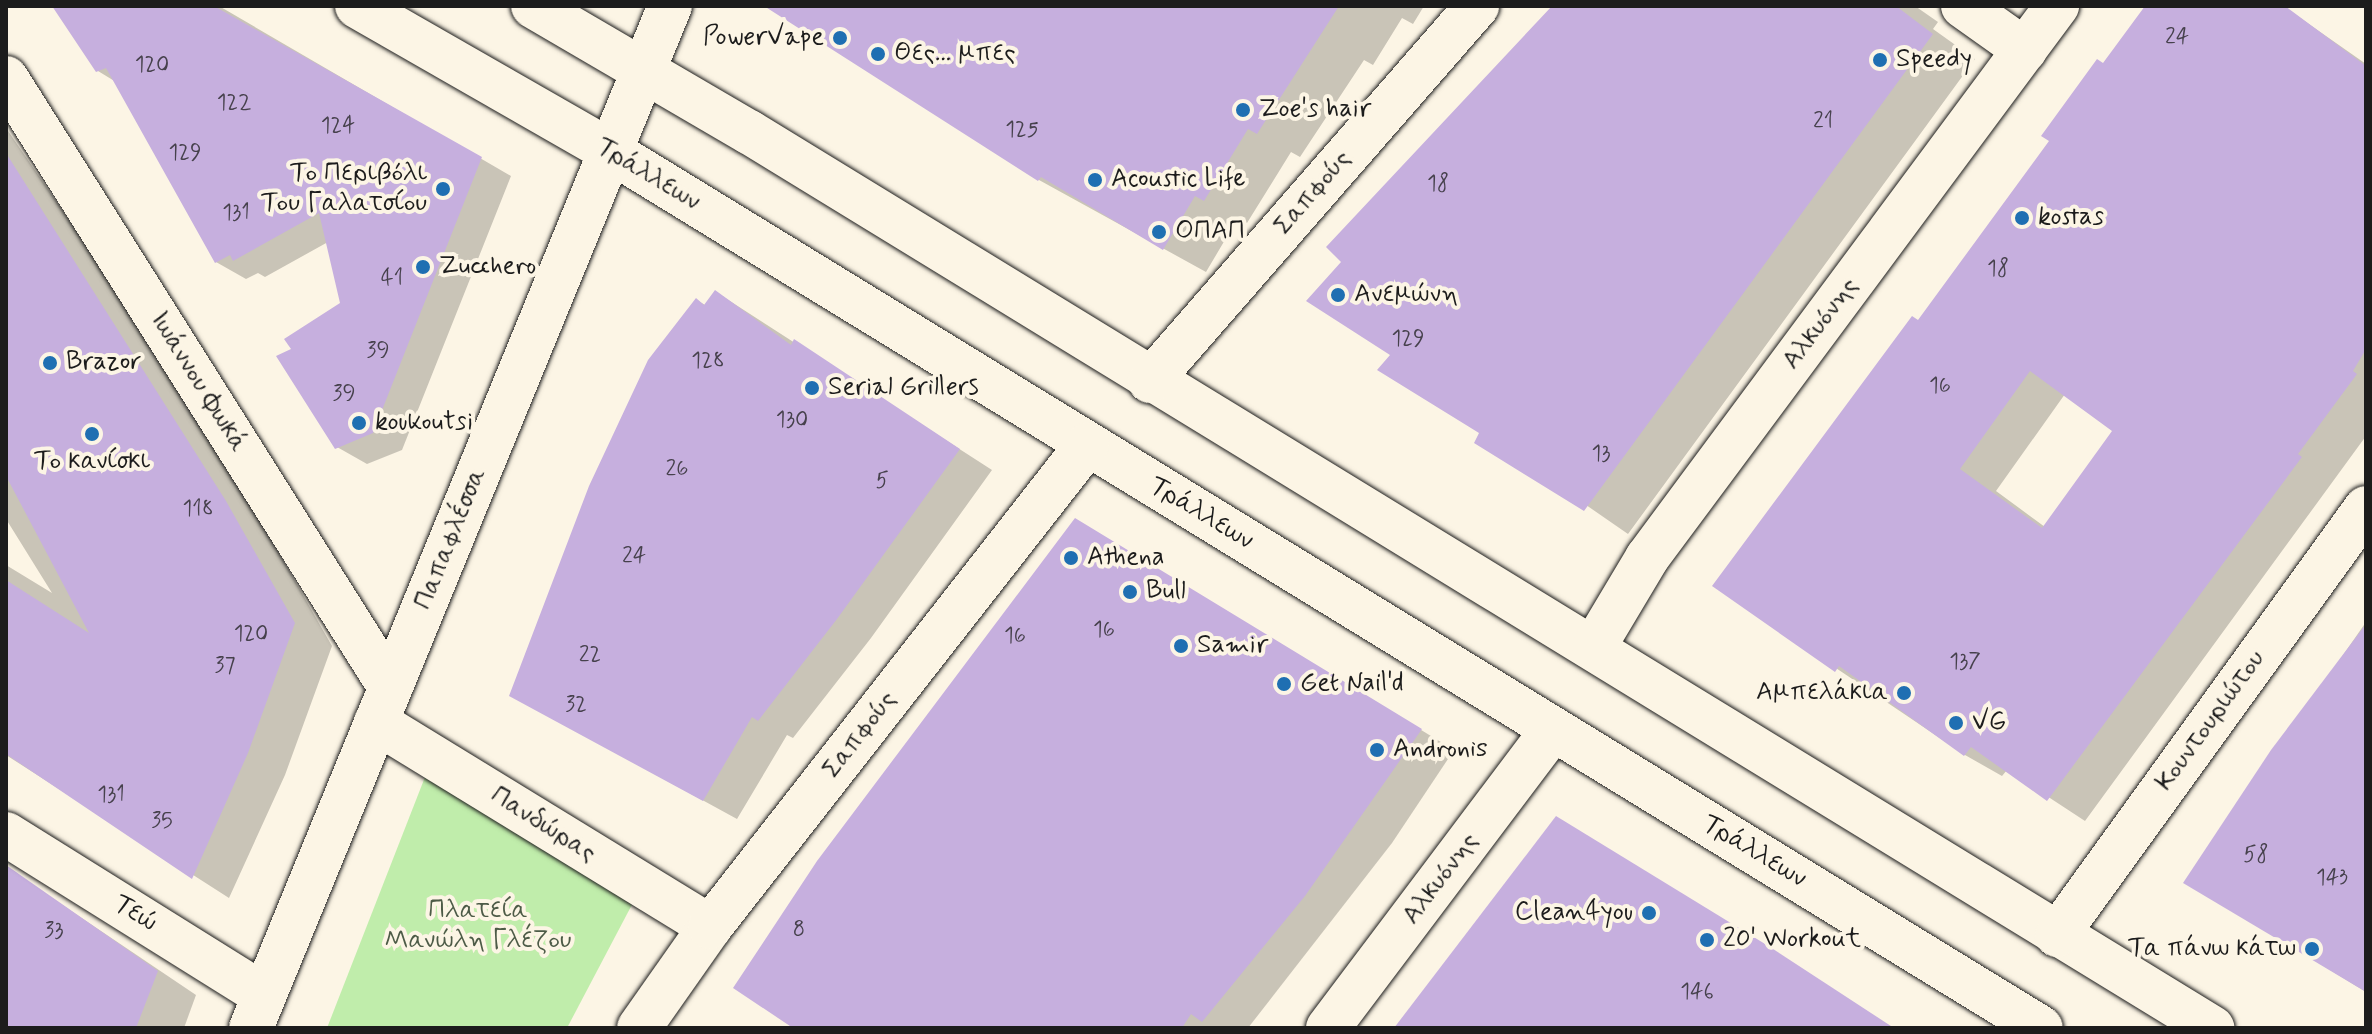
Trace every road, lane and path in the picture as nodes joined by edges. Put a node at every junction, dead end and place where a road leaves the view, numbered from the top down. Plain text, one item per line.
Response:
1 (357, 6) edge
2 (533, 6) edge
3 (670, 6) edge
4 (1477, 6) edge
5 (1963, 6) edge
6 (2057, 6) edge
7 (2025, 50) junction
8 (644, 73) junction
9 (6, 78) edge
10 (610, 151) junction
11 (1150, 381) junction
12 (1087, 445) junction
13 (2366, 508) edge
14 (1594, 647) junction
15 (383, 704) junction
16 (1553, 729) junction
17 (6, 834) edge
18 (710, 927) junction
19 (2057, 935) junction
20 (257, 1012) edge
21 (1984, 1013) edge
22 (645, 1026) edge
23 (1328, 1028) edge
24 (2041, 1028) edge
25 (2212, 1028) edge

1 - 10 street, Τράλλεων
2 - 8 street
3 - 8 street, Παπαφλέσσα
4 - 11 street, Σαπφούς
5 - 7 street
6 - 7 street, Αλκυόνης
7 - 14 street, Αλκυόνης
8 - 10 street, Παπαφλέσσα
8 - 11 street
9 - 15 street, Ιωάννου Φωκά
10 - 12 street, Τράλλεων
10 - 15 street, Παπαφλέσσα
11 - 14 street
12 - 16 street, Τράλλεων
12 - 18 street, Σαπφούς
13 - 19 street, Κουντουριώτου
14 - 19 street
15 - 18 street, Πανδώρας
15 - 20 street, Παπαφλέσσα
16 - 21 street, Τράλλεων
16 - 23 street, Αλκυόνης
17 - 20 street, Τεώ
18 - 22 street, Σαπφούς
19 - 25 street
21 - 24 street, Τράλλεων

